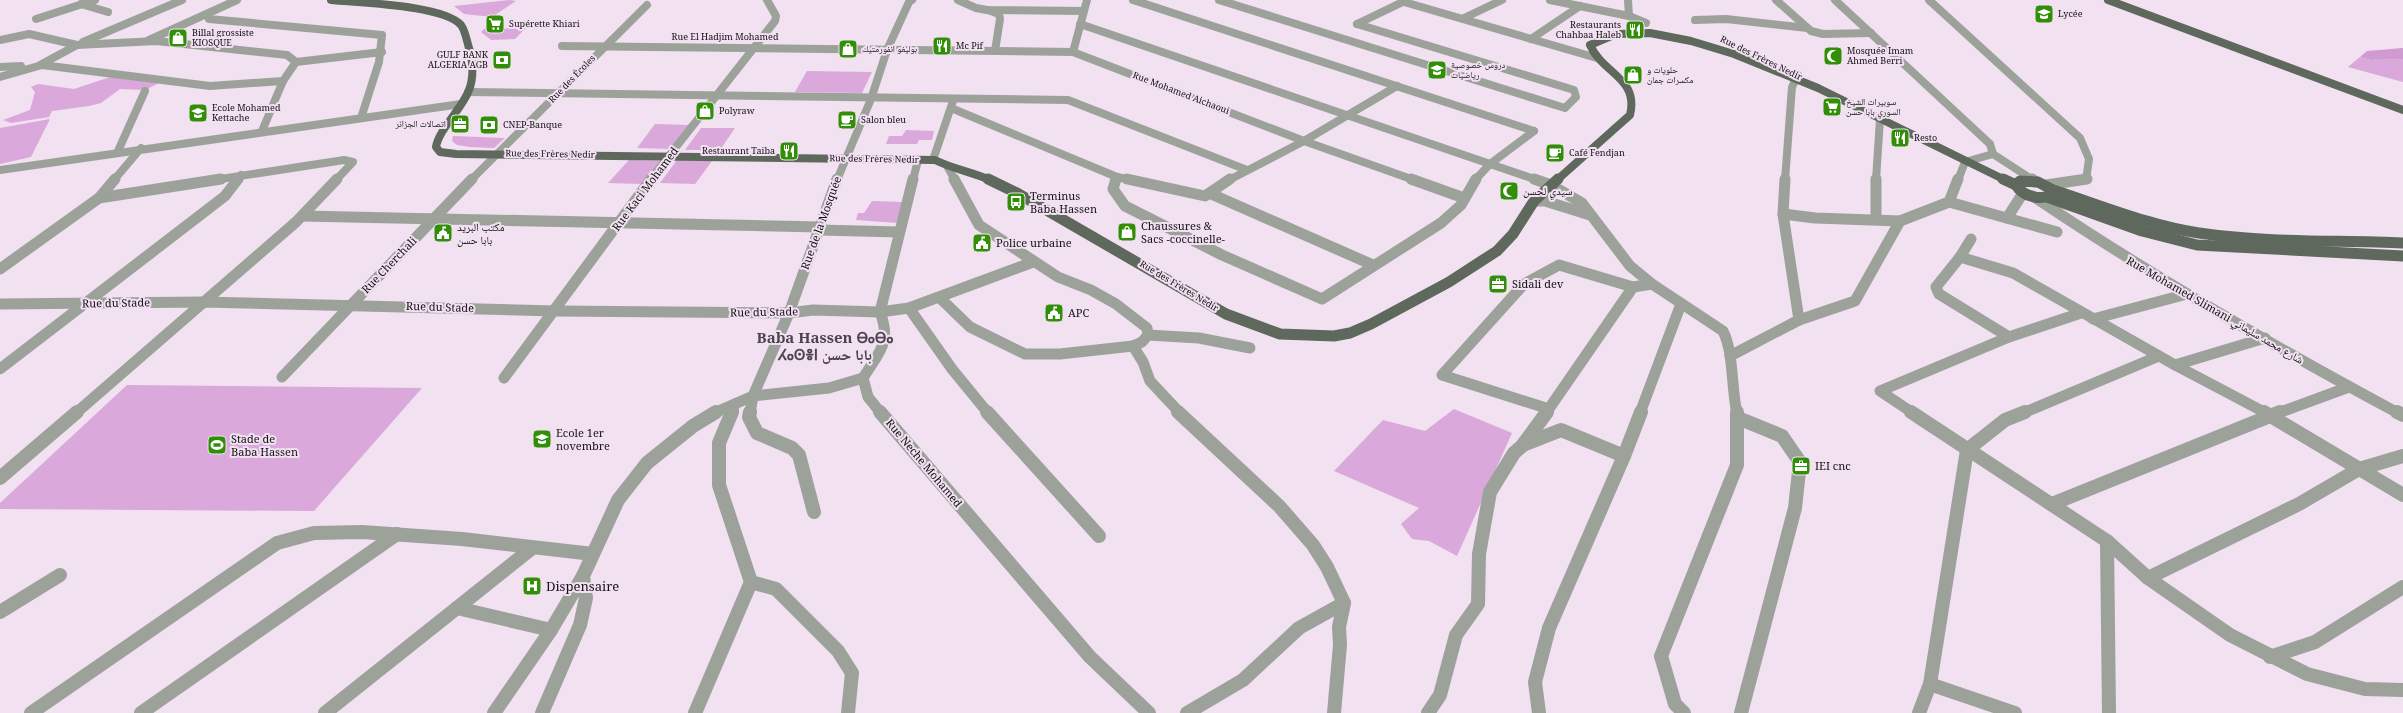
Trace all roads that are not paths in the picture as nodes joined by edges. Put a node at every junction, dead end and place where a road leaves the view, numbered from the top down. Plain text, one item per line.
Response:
1 (95, 0) edge
2 (182, 0) edge
3 (237, 0) edge
4 (247, 0) edge
5 (331, 0) edge
6 (767, 0) edge
7 (912, 0) edge
8 (958, 0) edge
9 (1087, 0) edge
10 (1133, 0) edge
11 (1219, 0) edge
12 (1502, 0) edge
13 (1550, 0) edge
14 (1628, 0) edge
15 (1776, 0) edge
16 (1835, 0) edge
17 (1929, 0) edge
18 (2108, 0) edge
19 (1406, 1) edge
20 (81, 4) junction
21 (648, 4) dead end
22 (1580, 6) junction
23 (987, 10) junction
24 (1083, 11) junction
25 (108, 12) dead end
26 (1629, 16) junction
27 (1464, 18) junction
28 (36, 19) dead end
29 (209, 19) junction
30 (1650, 23) joint
31 (1080, 24) junction
32 (1695, 26) dead end
33 (1807, 28) junction
34 (1871, 33) junction
35 (1531, 39) junction
36 (0, 40) edge
37 (144, 42) junction
38 (156, 42) junction
39 (1732, 43) dead end
40 (76, 45) junction
41 (562, 46) dead end
42 (603, 46) junction
43 (756, 47) junction
44 (887, 50) junction
45 (994, 51) junction
46 (382, 52) junction
47 (1073, 52) junction
48 (1597, 58) junction
49 (296, 62) junction
50 (42, 65) junction
51 (0, 67) edge
52 (1798, 75) junction
53 (0, 77) edge
54 (283, 81) junction
55 (1397, 86) junction
56 (145, 91) dead end
57 (468, 92) junction
58 (557, 95) junction
59 (717, 95) junction
60 (872, 98) junction
61 (461, 104) junction
62 (952, 104) junction
63 (2403, 110) edge
64 (1347, 116) junction
65 (361, 118) junction
66 (1880, 119) junction
67 (262, 131) junction
68 (1304, 141) junction
69 (141, 148) junction
70 (118, 151) junction
71 (497, 153) junction
72 (1993, 154) junction
73 (668, 156) junction
74 (845, 158) junction
75 (918, 160) junction
76 (933, 160) junction
77 (1965, 162) junction
78 (1490, 164) junction
79 (946, 166) junction
80 (0, 170) edge
81 (1247, 170) junction
82 (241, 175) junction
83 (1117, 177) junction
84 (2036, 182) junction
85 (2020, 183) junction
86 (1551, 185) junction
87 (2049, 191) junction
88 (1209, 193) junction
89 (2028, 194) junction
90 (99, 198) junction
91 (1464, 198) junction
92 (1534, 201) junction
93 (1949, 202) junction
94 (1783, 214) junction
95 (302, 216) junction
96 (1593, 216) junction
97 (2007, 218) junction
98 (434, 219) junction
99 (1876, 219) junction
100 (1900, 221) junction
101 (617, 226) junction
102 (819, 229) junction
103 (899, 232) junction
104 (2057, 232) dead end
105 (1971, 239) dead end
106 (2403, 243) edge
107 (2403, 256) edge
108 (1960, 257) junction
109 (1033, 262) junction
110 (1373, 265) junction
111 (0, 269) edge
112 (1652, 284) junction
113 (1633, 288) junction
114 (2187, 294) junction
115 (940, 298) junction
116 (203, 302) junction
117 (0, 304) edge
118 (84, 304) junction
119 (352, 304) junction
120 (1681, 304) junction
121 (909, 308) junction
122 (554, 311) junction
123 (880, 312) junction
124 (789, 313) junction
125 (2087, 316) junction
126 (1799, 320) junction
127 (1148, 335) junction
128 (2009, 337) junction
129 (2264, 338) junction
130 (1133, 346) junction
131 (1250, 348) dead end
132 (1730, 356) junction
133 (2159, 356) junction
134 (2175, 365) junction
135 (0, 369) edge
136 (282, 377) dead end
137 (504, 378) dead end
138 (863, 378) junction
139 (2348, 387) junction
140 (753, 396) junction
141 (735, 404) junction
142 (1549, 409) junction
143 (2271, 415) junction
144 (2403, 415) edge
145 (1738, 418) junction
146 (1522, 446) junction
147 (1967, 450) junction
148 (1624, 456) junction
149 (2403, 456) edge
150 (2359, 469) junction
151 (3, 473) edge
152 (2403, 495) edge
153 (2052, 504) junction
154 (814, 512) dead end
155 (397, 534) junction
156 (1099, 536) dead end
157 (2107, 541) junction
158 (531, 548) junction
159 (593, 554) junction
160 (60, 575) dead end
161 (584, 576) junction
162 (2148, 578) junction
163 (751, 582) junction
164 (2403, 587) edge
165 (1344, 603) junction
166 (457, 608) junction
167 (0, 612) edge
168 (551, 630) junction
169 (2270, 657) junction
170 (1930, 684) junction
171 (2403, 690) edge
172 (31, 713) edge
173 (140, 713) edge
174 (325, 713) edge
175 (494, 713) edge
176 (542, 713) edge
177 (695, 713) edge
178 (848, 713) edge
179 (1148, 713) edge
180 (1187, 713) edge
181 (1334, 713) edge
182 (1428, 713) edge
183 (1539, 713) edge
184 (1684, 713) edge
185 (1741, 713) edge
186 (1919, 713) edge
187 (2015, 713) edge
188 (2109, 713) edge

1 - 20 street
2 - 40 street
3 - 37 street
4 - 29 street
5 - 57 main road, Rue des Frères Nedir
6 - 43 street, Rue Kaci Mohamed
7 - 44 street, Rue de la Mosquée
8 - 23 street
9 - 24 street
10 - 55 street
11 - 19 street
12 - 27 street
13 - 22 street
14 - 26 street
15 - 33 street
16 - 34 street
17 - 87 street
18 - 63 main road
19 - 27 street
20 - 25 street
20 - 28 street
21 - 42 street, Rue des Écoles
22 - 26 street
22 - 35 street
23 - 24 street
23 - 45 street
24 - 31 street
26 - 30 street
27 - 35 street
29 - 38 street
29 - 46 street
30 - 48 main road
31 - 47 street
31 - 64 street
32 - 33 street
33 - 34 street
34 - 72 street
35 - 48 street
36 - 40 street
37 - 38 street
37 - 40 street
38 - 49 street
39 - 52 main road, Rue des Frères Nedir
40 - 50 street
41 - 42 street, Rue El Hadjim Mohamed
42 - 43 street, Rue El Hadjim Mohamed
42 - 58 street, Rue des Écoles
43 - 44 street, Rue El Hadjim Mohamed
43 - 59 street, Rue Kaci Mohamed
44 - 45 street, Rue Mohamed Aichaoui
44 - 60 street, Rue de la Mosquée
45 - 47 street, Rue Mohamed Aichaoui
46 - 49 street
46 - 65 street
47 - 68 street, Rue Mohamed Aichaoui
48 - 86 main road, Rue des Frères Nedir
49 - 54 street
50 - 51 street
50 - 53 street
50 - 54 street
52 - 66 main road, Rue des Frères Nedir
52 - 94 street
54 - 67 street
55 - 64 street
55 - 78 street
56 - 70 street
57 - 58 street
57 - 61 main road, Rue des Frères Nedir
58 - 59 street
58 - 71 street, Rue des Écoles
59 - 60 street
59 - 73 street, Rue Kaci Mohamed
60 - 62 street
60 - 74 street, Rue de la Mosquée
61 - 65 street
61 - 71 main road, Rue des Frères Nedir
62 - 76 street
62 - 81 street
62 - 83 street
64 - 68 street
64 - 78 street
65 - 67 street
66 - 77 main road, Rue des Frères Nedir
66 - 99 street
67 - 69 street
68 - 81 street
68 - 91 street, Rue Mohamed Aichaoui
69 - 70 street
69 - 90 street
70 - 80 street
71 - 73 main road, Rue des Frères Nedir
71 - 98 street, Rue Cherchali
72 - 77 street
72 - 84 street
73 - 74 main road, Rue des Frères Nedir
73 - 101 street, Rue Kaci Mohamed
74 - 75 main road, Rue des Frères Nedir
74 - 102 street, Rue de la Mosquée
75 - 76 main road, Rue des Frères Nedir
75 - 103 street
76 - 79 main road, Rue des Frères Nedir
77 - 85 main road, Rue des Frères Nedir
77 - 93 street
78 - 86 street
78 - 91 street
79 - 92 main road, Rue des Frères Nedir
79 - 109 street
81 - 88 street
82 - 90 street
82 - 95 street
82 - 118 street
83 - 88 street
83 - 110 street
84 - 85 main road
84 - 87 main road
85 - 89 main road
86 - 92 main road, Rue des Frères Nedir
86 - 96 street
87 - 89 main road
87 - 106 main road
87 - 107 main road
88 - 110 street
89 - 97 street
89 - 114 street, Rue Mohamed Slimani شارع محمد سليماني
90 - 111 street
91 - 110 street
92 - 96 street
93 - 97 street
93 - 100 street
94 - 99 street
94 - 126 street
95 - 98 street
95 - 116 street
96 - 112 street
97 - 104 street
98 - 101 street
98 - 119 street, Rue Cherchali
99 - 100 street
100 - 126 street
101 - 102 street
101 - 122 street, Rue Kaci Mohamed
102 - 103 street
102 - 124 street, Rue de la Mosquée
103 - 123 street
105 - 108 street
108 - 125 street
108 - 128 street
109 - 115 street, Rue du Stade
109 - 127 street
112 - 113 street
112 - 120 street
113 - 142 street
113 - 142 street
114 - 125 street
114 - 129 street, Rue Mohamed Slimani شارع محمد سليماني
115 - 121 street, Rue du Stade
115 - 130 street
116 - 118 street, Rue du Stade
116 - 119 street, Rue du Stade
116 - 151 street
117 - 118 street, Rue du Stade
118 - 135 street
119 - 122 street, Rue du Stade
119 - 136 street, Rue Cherchali
120 - 132 street
120 - 148 street
121 - 123 street, Rue du Stade
121 - 156 street
122 - 124 street, Rue du Stade
122 - 137 street, Rue Kaci Mohamed
123 - 124 street, Rue du Stade
123 - 138 street
124 - 140 street, Rue de la Mosquée
125 - 128 street
125 - 133 street
126 - 132 street
127 - 130 street
127 - 131 street
128 - 147 street
129 - 134 street
129 - 139 street, Rue Mohamed Slimani شارع محمد سليماني
130 - 165 street
132 - 145 street
133 - 134 street
133 - 147 street
134 - 143 street
138 - 140 street
138 - 179 street, Rue Neche Mohamed
139 - 143 street
139 - 144 street, Rue Mohamed Slimani شارع محمد سليماني
140 - 141 street
140 - 154 street, Rue de la Mosquée
141 - 159 street
141 - 163 street
142 - 146 street
143 - 150 street
143 - 153 street
145 - 184 street
145 - 185 street
146 - 148 street
146 - 182 street
147 - 153 street
147 - 170 street
148 - 183 street
149 - 150 street
150 - 152 street
150 - 162 street
153 - 157 street
155 - 158 street
155 - 172 street
155 - 173 street
157 - 162 street
157 - 188 street
158 - 159 street
158 - 166 street
159 - 161 street
160 - 167 street
161 - 168 street
161 - 176 street
162 - 169 street
163 - 177 street
163 - 178 street
164 - 169 street
165 - 180 street
165 - 181 street
166 - 168 street
166 - 174 street
168 - 175 street
169 - 171 street
170 - 186 street
170 - 187 street

